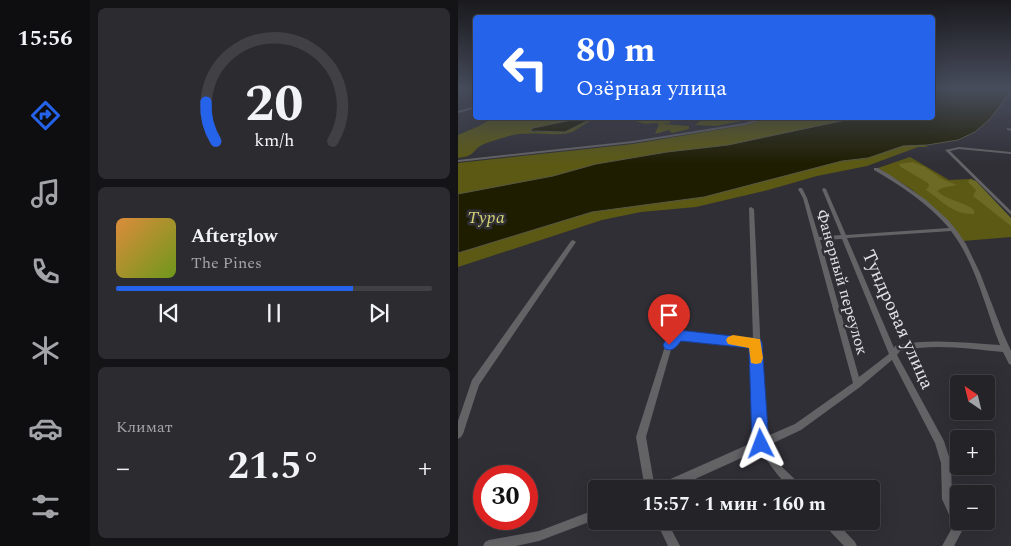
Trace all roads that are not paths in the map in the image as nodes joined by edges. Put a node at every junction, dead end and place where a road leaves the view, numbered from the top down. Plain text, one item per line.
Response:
1 (759, 120) edge
2 (1012, 153) edge
3 (458, 161) edge
4 (876, 169) dead end
5 (800, 188) dead end
6 (824, 189) dead end
7 (751, 209) dead end
8 (1012, 215) edge
9 (952, 229) junction
10 (845, 236) junction
11 (816, 239) junction
12 (573, 242) dead end
13 (755, 343) junction
14 (1005, 349) junction
15 (893, 355) junction
16 (1012, 362) edge
17 (857, 384) junction
18 (458, 434) edge
19 (761, 444) junction
20 (648, 480) edge
21 (681, 480) edge
22 (788, 480) edge
23 (588, 517) edge
24 (666, 530) edge
25 (836, 530) edge
26 (489, 546) edge
27 (674, 546) edge
28 (851, 546) edge
29 (948, 546) edge

1 - 3 street
2 - 8 street
4 - 9 street
5 - 11 street, Фанерный переулок
6 - 10 street, Тундровая улица
7 - 13 street
9 - 10 street
9 - 14 street
10 - 11 street
10 - 15 street, Тундровая улица
11 - 17 street, Фанерный переулок
12 - 18 street
13 - 19 street
13 - 20 street
14 - 15 street
14 - 16 street
15 - 17 street
15 - 29 street, Тундровая улица
17 - 19 street
19 - 21 street
19 - 22 street
23 - 26 street
24 - 27 street
25 - 28 street

